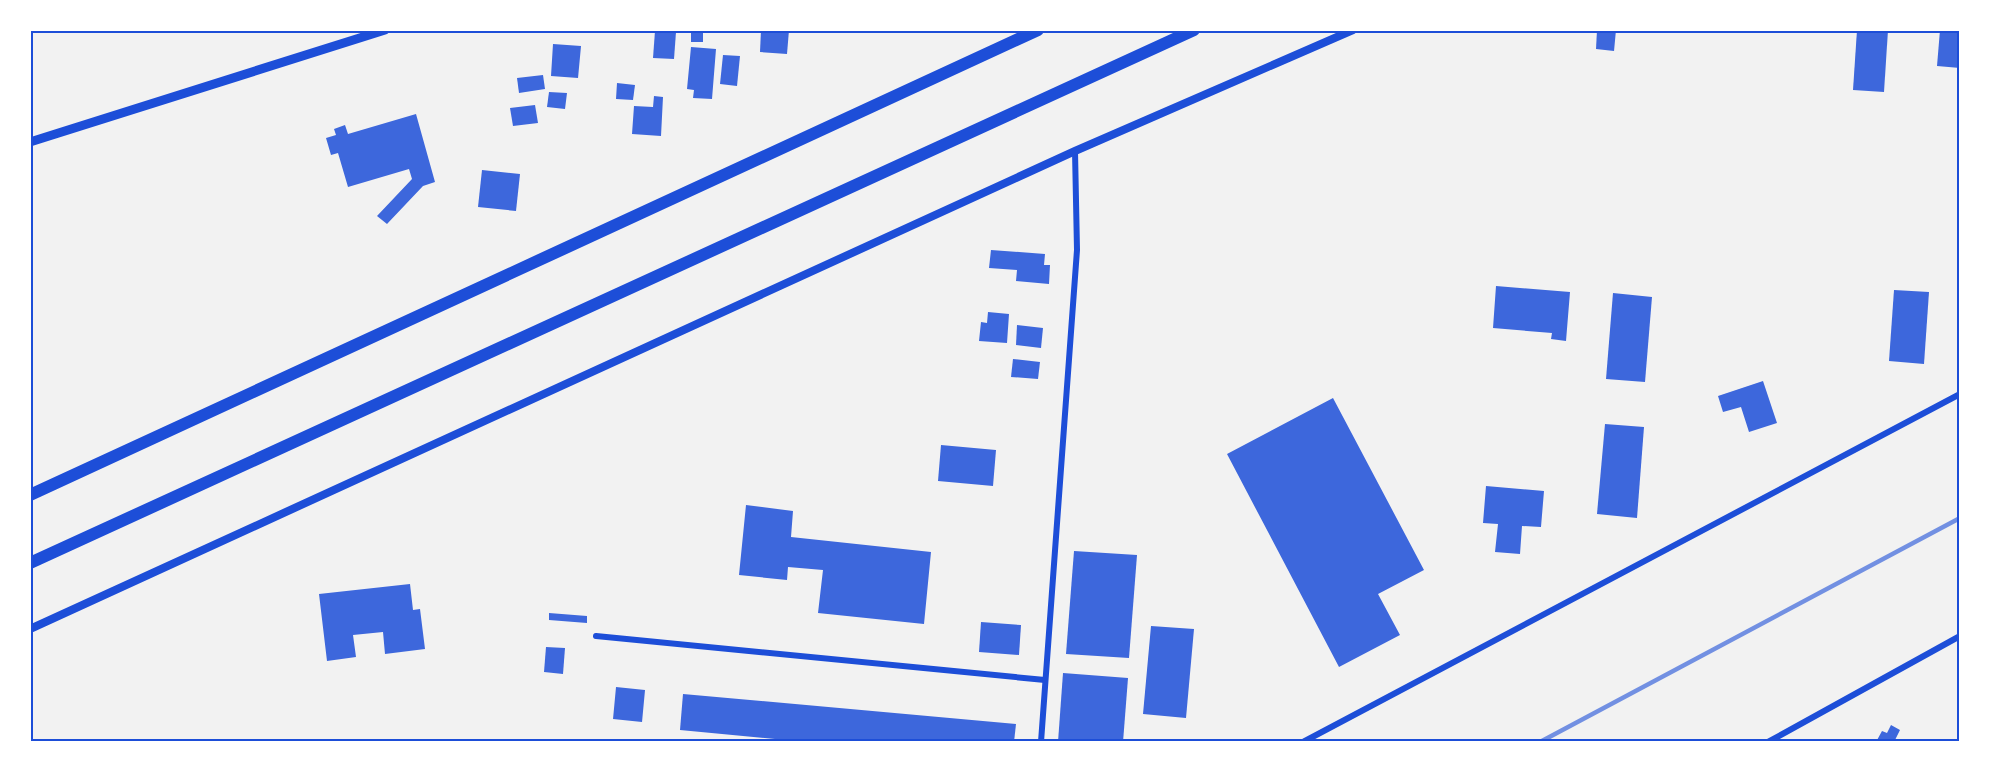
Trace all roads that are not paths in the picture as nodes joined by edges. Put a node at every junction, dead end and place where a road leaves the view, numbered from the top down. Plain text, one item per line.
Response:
1 (385, 30) edge
2 (1038, 30) edge
3 (1194, 30) edge
4 (1353, 30) edge
5 (30, 142) edge
6 (1075, 151) junction
7 (1960, 394) edge
8 (30, 495) edge
9 (30, 564) edge
10 (30, 629) edge
11 (596, 636) dead end
12 (1960, 636) edge
13 (1045, 680) junction
14 (1041, 742) edge
15 (1303, 742) edge
16 (1768, 742) edge

1 - 5 main road
2 - 8 highway
3 - 9 highway
4 - 6 street
6 - 10 street
6 - 13 street
7 - 15 street
11 - 13 street
12 - 16 street
13 - 14 street

